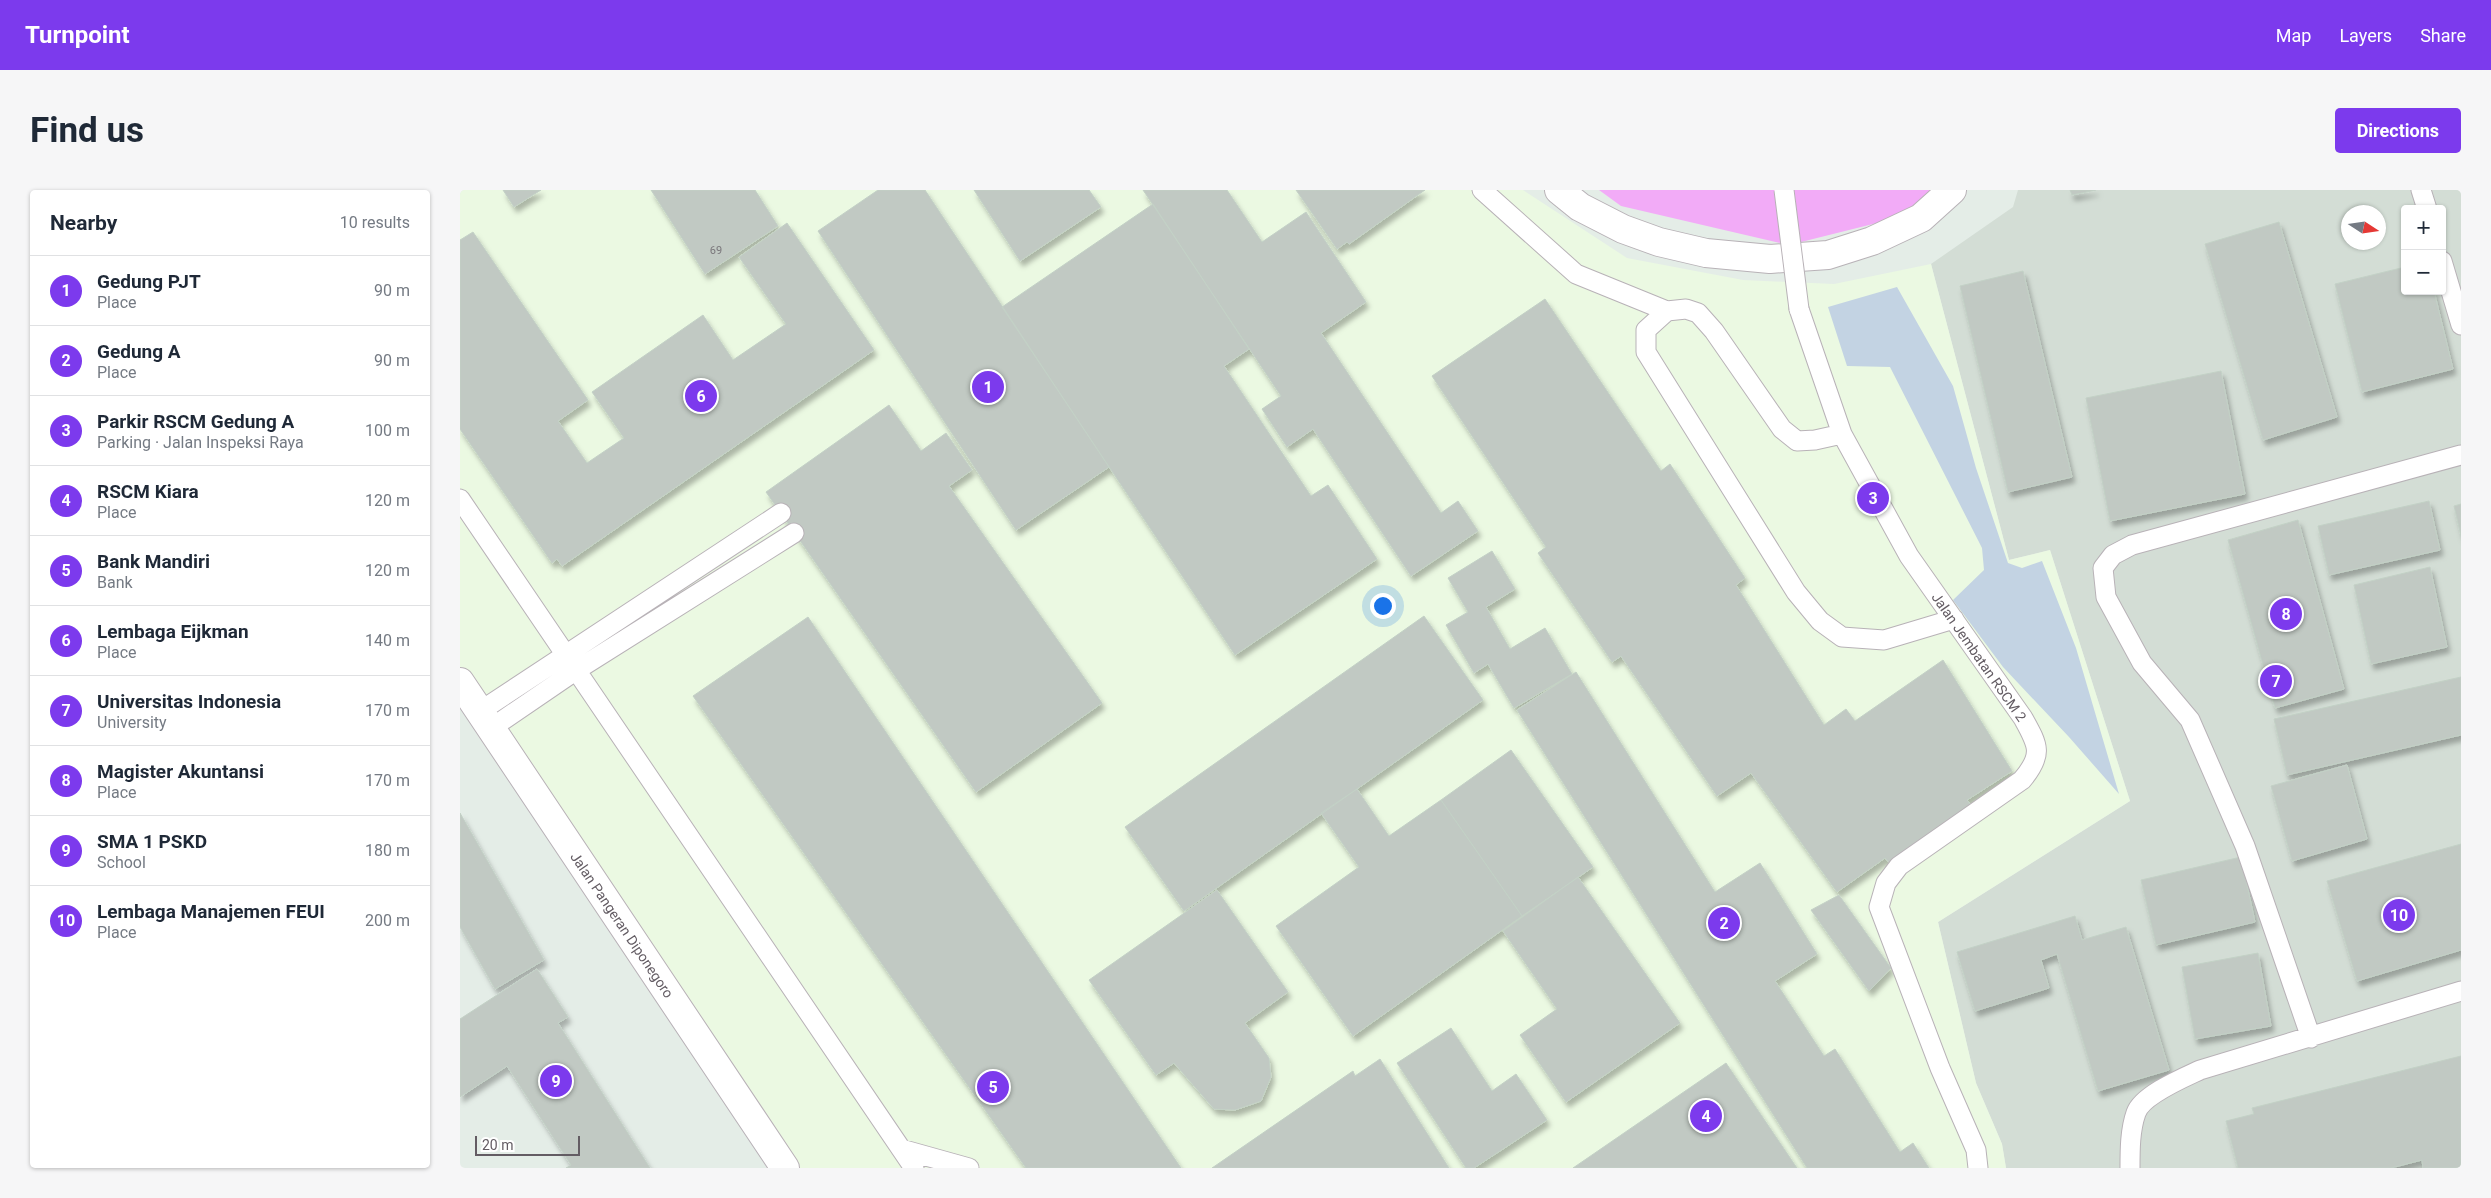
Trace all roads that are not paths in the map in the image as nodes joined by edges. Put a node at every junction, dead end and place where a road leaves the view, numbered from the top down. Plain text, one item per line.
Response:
1 (1482, 190) edge
2 (1559, 190) edge
3 (1784, 190) edge
4 (1952, 190) edge
5 (2421, 190) edge
6 (2426, 205) edge
7 (2446, 274) edge
8 (1667, 311) junction
9 (2461, 325) edge
10 (1842, 434) junction
11 (2461, 456) edge
12 (460, 499) edge
13 (781, 513) dead end
14 (794, 534) dead end
15 (1954, 619) junction
16 (565, 656) junction
17 (575, 671) junction
18 (460, 682) edge
19 (484, 720) junction
20 (2461, 992) edge
21 (2311, 1038) junction
22 (901, 1149) junction
23 (785, 1168) edge
24 (914, 1168) edge
25 (969, 1168) edge
26 (1978, 1168) edge
27 (2130, 1168) edge

1 - 8 lane
2 - 4 main road
3 - 10 lane, Jalan Jembatan RSCM 2, bridge
5 - 6 lane
7 - 9 lane
8 - 10 lane
8 - 15 lane
10 - 15 lane, Jalan Jembatan RSCM 2
11 - 21 lane
12 - 16 lane
13 - 16 lane
14 - 17 lane
15 - 26 lane, Jalan Jembatan RSCM 2
16 - 17 lane
16 - 19 lane
17 - 19 lane
17 - 22 lane
18 - 19 main road, Jalan Pangeran Diponegoro
19 - 23 main road, Jalan Pangeran Diponegoro
20 - 21 lane
21 - 27 lane
22 - 24 lane
22 - 25 lane

